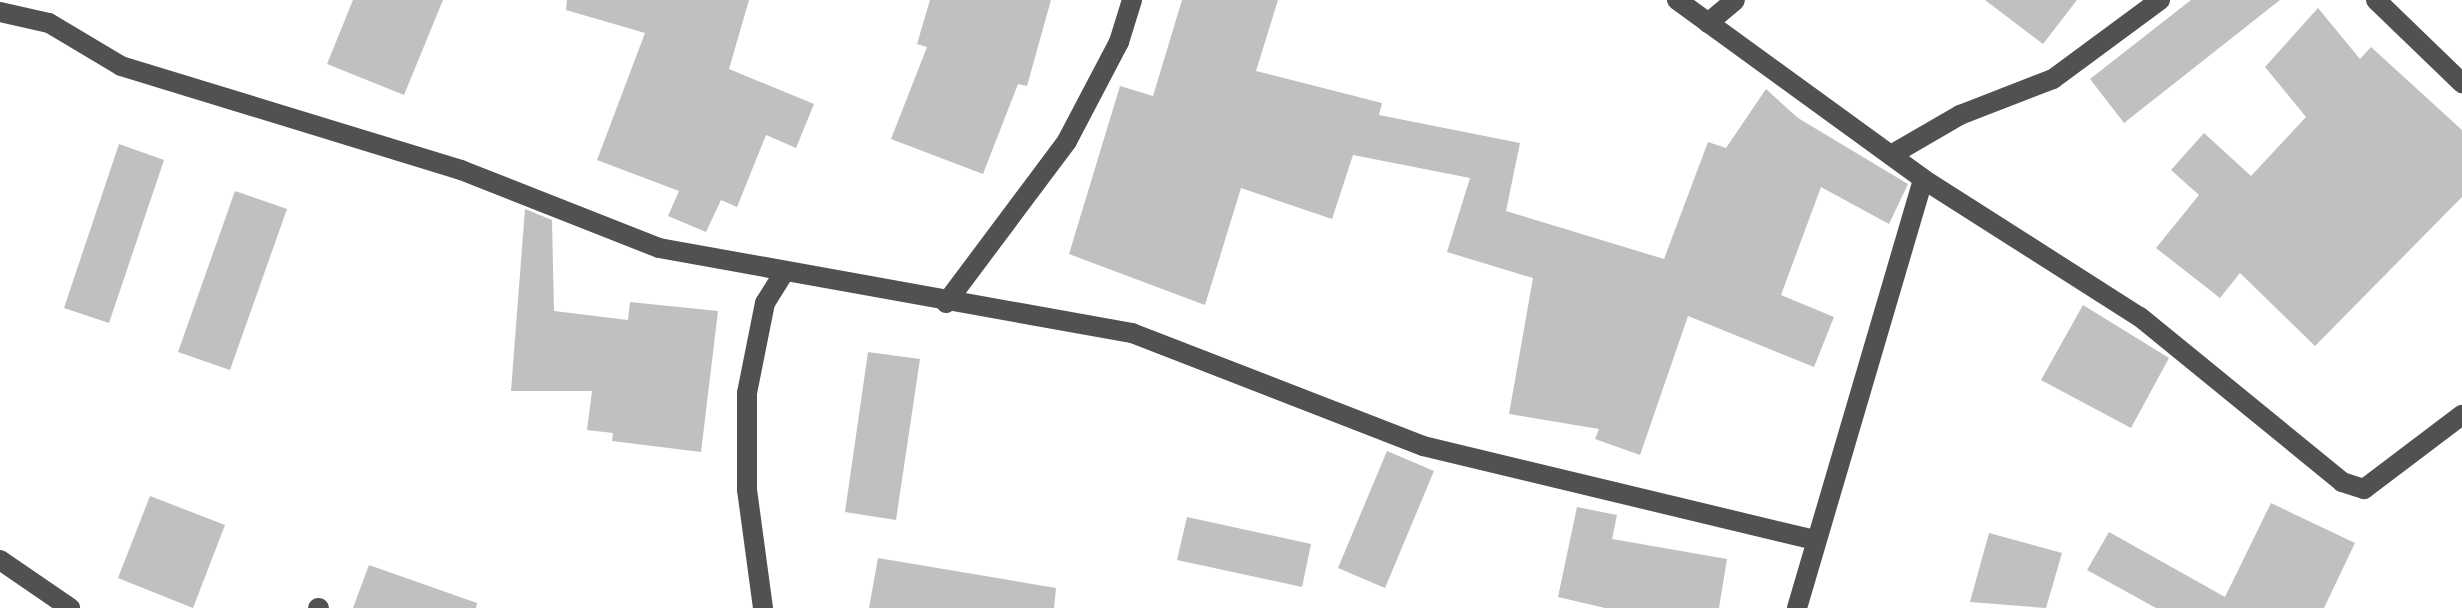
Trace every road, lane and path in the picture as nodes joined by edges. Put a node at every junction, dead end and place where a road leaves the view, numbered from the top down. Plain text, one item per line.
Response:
1 (1132, 0) edge
2 (1677, 0) edge
3 (1735, 0) edge
4 (2160, 0) edge
5 (2376, 0) edge
6 (0, 12) edge
7 (1708, 23) junction
8 (2462, 83) edge
9 (1891, 155) junction
10 (1923, 179) junction
11 (784, 272) junction
12 (946, 303) junction
13 (2462, 415) edge
14 (1814, 540) junction
15 (0, 560) edge
16 (70, 608) edge
17 (763, 608) edge
18 (1797, 608) edge

1 - 12 street
2 - 7 street
3 - 7 street
4 - 9 street
5 - 8 street
6 - 11 street
7 - 9 street
9 - 10 street
10 - 13 street
10 - 14 street
11 - 12 street
11 - 17 street
12 - 14 street
14 - 18 street
15 - 16 street

